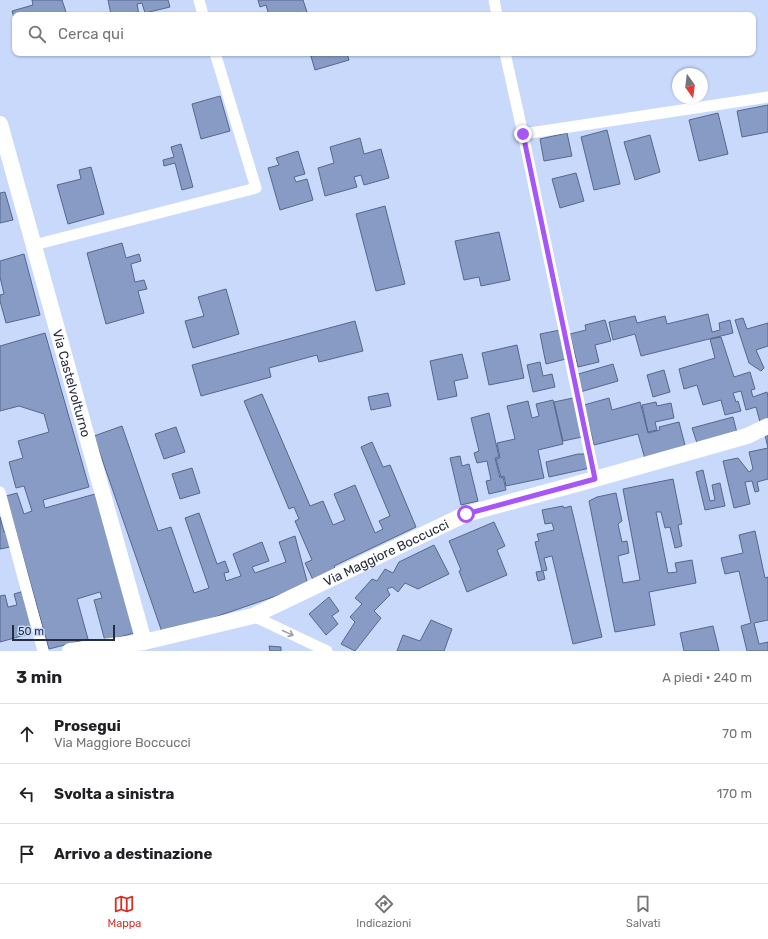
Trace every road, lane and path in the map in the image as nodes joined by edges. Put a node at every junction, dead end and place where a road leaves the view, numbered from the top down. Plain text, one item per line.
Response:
1 (199, 0) edge
2 (494, 0) edge
3 (202, 12) edge
4 (496, 12) edge
5 (216, 56) edge
6 (506, 56) edge
7 (768, 97) edge
8 (1, 134) edge
9 (523, 134) junction
10 (34, 245) junction
11 (768, 426) edge
12 (595, 479) junction
13 (0, 492) edge
14 (253, 616) junction
15 (144, 642) junction
16 (43, 651) edge
17 (70, 651) edge
18 (325, 651) edge

1 - 3 street
2 - 4 street
5 - 10 street
6 - 9 street
7 - 9 street
8 - 10 street, Via Castelvolturno
9 - 12 street
10 - 15 street, Via Castelvolturno
11 - 12 street, Via Maggiore Boccucci
12 - 14 street, Via Maggiore Boccucci
13 - 16 street
14 - 15 street, Via Maggiore Boccucci
14 -> 18 street
15 - 17 street, Via Maggiore Boccucci

